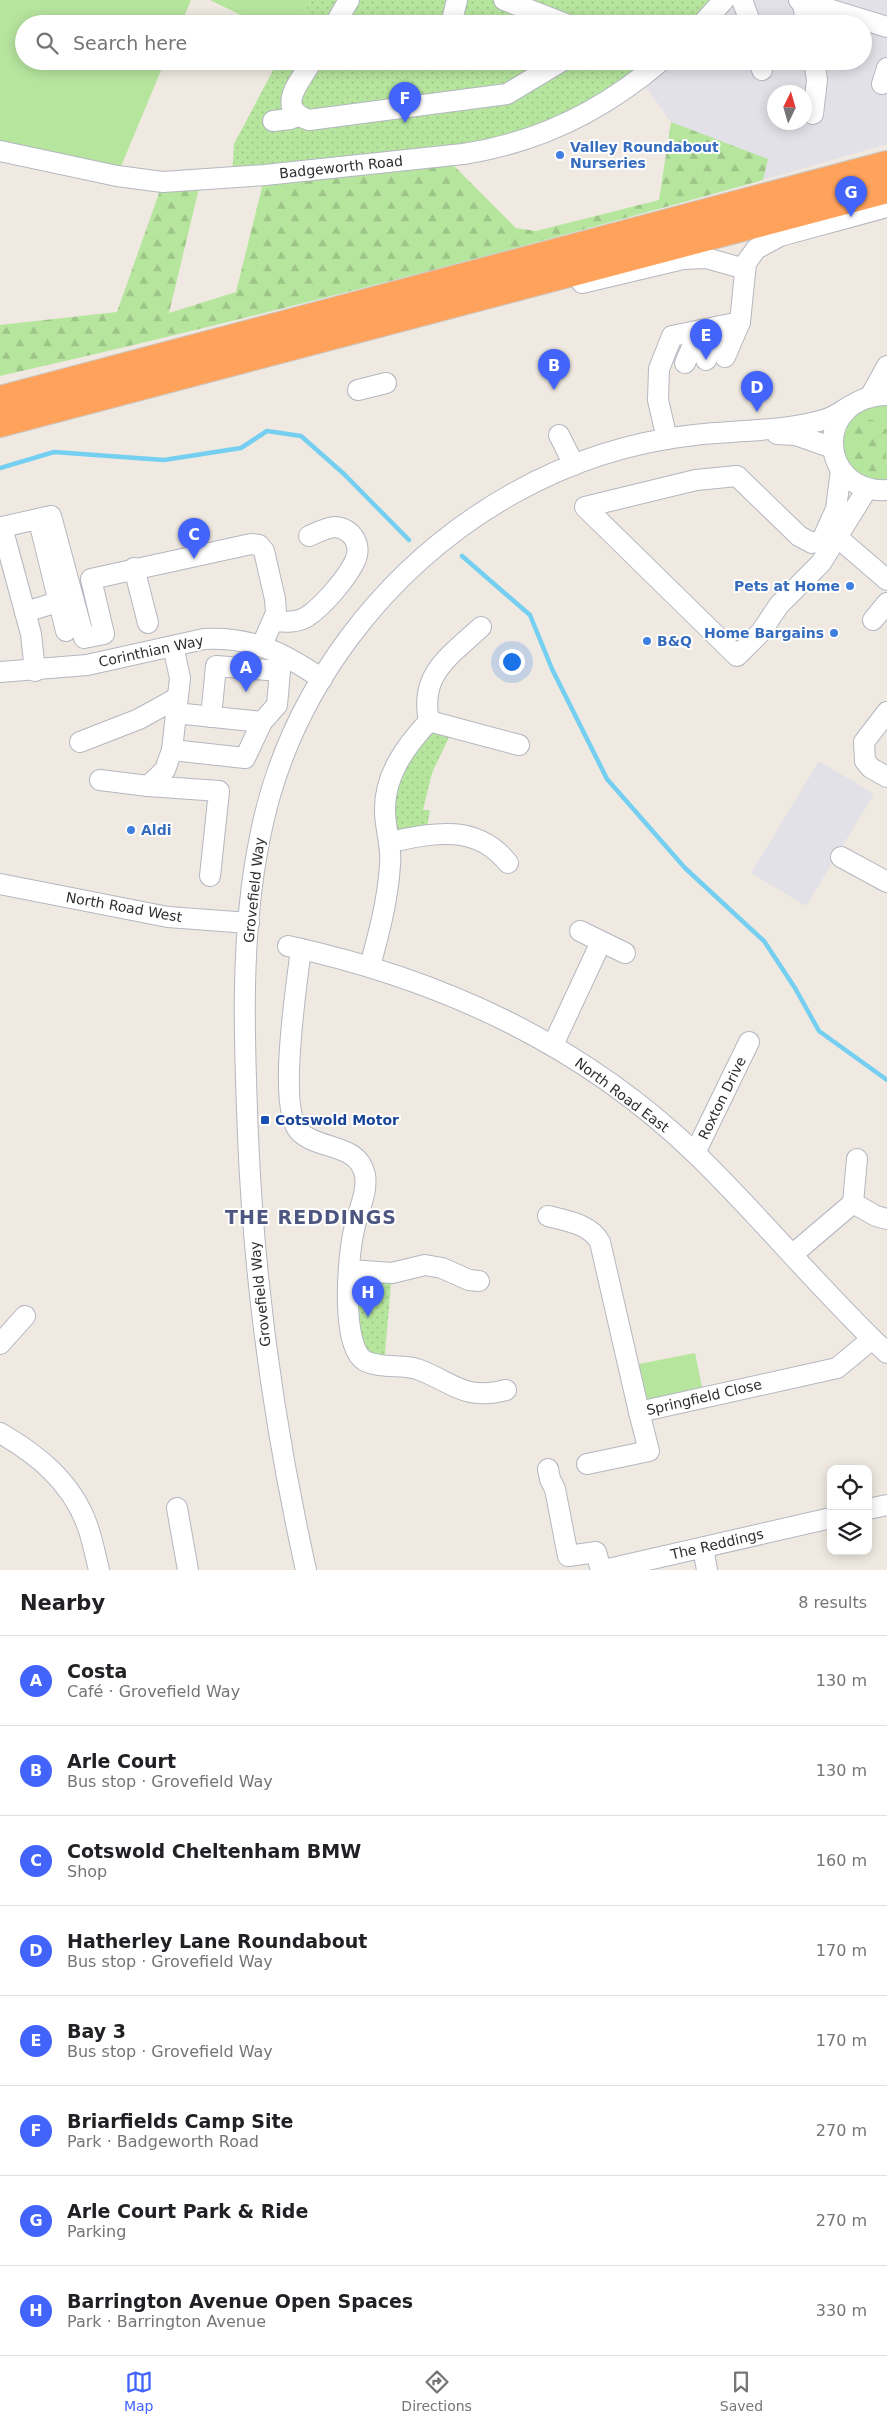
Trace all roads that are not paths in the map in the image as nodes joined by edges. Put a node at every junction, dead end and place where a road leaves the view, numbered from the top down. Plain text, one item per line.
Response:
1 (349, 0) edge
2 (457, 0) edge
3 (504, 0) edge
4 (724, 0) edge
5 (742, 0) edge
6 (800, 0) edge
7 (340, 15) edge
8 (453, 15) edge
9 (543, 15) edge
10 (710, 15) edge
11 (748, 15) edge
12 (804, 15) edge
13 (848, 15) edge
14 (872, 22) edge
15 (887, 27) edge
16 (307, 70) edge
17 (547, 70) edge
18 (650, 70) edge
19 (815, 70) edge
20 (813, 114) dead end
21 (298, 116) junction
22 (273, 121) dead end
23 (0, 151) edge
24 (887, 165) edge
25 (887, 190) edge
26 (887, 207) edge
27 (745, 269) junction
28 (377, 324) junction
29 (720, 326) junction
30 (887, 366) edge
31 (386, 382) dead end
32 (358, 390) dead end
33 (879, 395) edge
34 (0, 400) edge
35 (850, 406) junction
36 (0, 423) edge
37 (753, 431) junction
38 (558, 435) dead end
39 (667, 439) junction
40 (833, 448) junction
41 (574, 465) junction
42 (841, 470) junction
43 (882, 490) edge
44 (39, 519) junction
45 (309, 536) dead end
46 (829, 538) junction
47 (134, 568) junction
48 (887, 580) edge
49 (58, 602) junction
50 (887, 603) edge
51 (25, 612) junction
52 (873, 620) dead end
53 (274, 621) junction
54 (148, 623) dead end
55 (481, 627) dead end
56 (66, 631) dead end
57 (262, 645) junction
58 (173, 646) junction
59 (35, 671) junction
60 (0, 672) edge
61 (322, 679) junction
62 (176, 705) junction
63 (887, 712) edge
64 (212, 716) junction
65 (430, 721) junction
66 (262, 722) junction
67 (80, 742) dead end
68 (519, 745) dead end
69 (172, 750) junction
70 (887, 777) edge
71 (100, 780) dead end
72 (148, 786) junction
73 (390, 842) junction
74 (841, 857) dead end
75 (508, 863) dead end
76 (210, 876) dead end
77 (887, 882) edge
78 (0, 884) edge
79 (249, 923) junction
80 (580, 931) dead end
81 (601, 942) junction
82 (625, 954) dead end
83 (370, 966) junction
84 (749, 1042) dead end
85 (553, 1045) junction
86 (695, 1153) junction
87 (857, 1158) dead end
88 (853, 1203) junction
89 (548, 1216) dead end
90 (887, 1219) edge
91 (793, 1254) junction
92 (350, 1270) junction
93 (479, 1281) dead end
94 (26, 1316) dead end
95 (872, 1339) junction
96 (0, 1344) edge
97 (887, 1353) edge
98 (506, 1390) dead end
99 (639, 1412) junction
100 (0, 1433) edge
101 (587, 1464) dead end
102 (548, 1469) dead end
103 (887, 1505) edge
104 (177, 1508) dead end
105 (872, 1508) edge
106 (827, 1519) edge
107 (703, 1548) junction
108 (634, 1566) edge
109 (99, 1570) edge
110 (188, 1570) edge
111 (306, 1570) edge
112 (602, 1570) edge
113 (707, 1570) edge

1 - 7 street
2 - 8 street
3 - 9 street
4 - 10 street
5 - 11 street
6 - 12 street
6 - 13 street
14 - 15 street
16 - 21 street
17 - 21 street
18 - 23 street, Badgeworth Road
19 - 20 street
21 - 22 street
24 - 34 highway
25 - 28 highway
26 - 27 street
27 - 28 street
27 - 29 street
28 - 36 highway
29 - 29 street
29 - 39 street
30 - 33 street
31 - 32 street
33 - 35 street, Grovefield Way
35 - 37 street, Grovefield Way
35 - 40 street
37 - 39 street, Grovefield Way
37 - 40 street, Grovefield Way
38 - 41 street
39 - 41 street, Grovefield Way
40 - 42 street
41 - 61 street, Grovefield Way
42 - 43 street
42 - 46 street
43 - 46 street
44 - 47 street
44 - 49 street
44 - 51 street
45 - 53 street
46 - 46 street
46 - 48 street
47 - 53 street
47 - 54 street
49 - 51 street
49 - 56 street
50 - 52 street
51 - 59 street
53 - 57 street
55 - 65 street
57 - 58 street, Corinthian Way
57 - 61 street, Corinthian Way
58 - 59 street, Corinthian Way
58 - 62 street
59 - 60 street, Corinthian Way
61 - 79 street, Grovefield Way
62 - 64 street
62 - 67 street
62 - 69 street
63 - 70 street
64 - 66 street
64 - 66 street
65 - 68 street
65 - 73 street
66 - 69 street
69 - 72 street
71 - 72 street
72 - 76 street
73 - 75 street
73 - 83 street
74 - 77 street
78 - 79 street, North Road West
79 - 111 street, Grovefield Way
80 - 81 street
81 - 82 street
81 - 85 street
83 - 85 street, North Road East
83 - 92 street, North Road East
84 - 86 street, Roxton Drive
85 - 86 street, North Road East
86 - 91 street, North Road East
87 - 88 street
88 - 90 street
88 - 91 street
89 - 99 street, Springfield Close
91 - 95 street, North Road East
92 - 93 street
92 - 98 street
94 - 96 street
95 - 97 street, North Road East
95 - 99 street, Springfield Close
99 - 101 street
100 - 109 street
102 - 112 street
103 - 105 street
104 - 110 street
106 - 107 street, The Reddings
107 - 108 street, The Reddings
107 - 113 street
108 - 112 street, The Reddings

